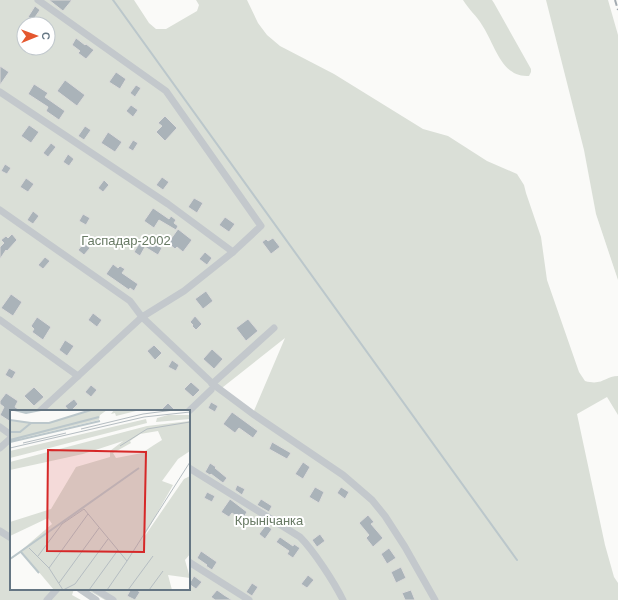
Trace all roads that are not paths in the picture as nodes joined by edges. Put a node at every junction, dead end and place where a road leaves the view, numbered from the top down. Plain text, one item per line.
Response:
1 (38, 0) edge
2 (0, 92) edge
3 (0, 210) edge
4 (233, 252) junction
5 (142, 317) junction
6 (0, 320) edge
7 (274, 328) dead end
8 (78, 376) junction
9 (212, 387) junction
10 (41, 410) edge
11 (190, 410) edge
12 (0, 427) edge
13 (10, 434) edge
14 (10, 439) edge
15 (0, 448) edge
16 (190, 469) edge
17 (0, 531) edge
18 (10, 537) edge
19 (190, 563) edge
20 (57, 590) edge
21 (81, 590) edge
22 (98, 590) edge
23 (47, 600) edge
24 (96, 600) edge
25 (113, 600) edge
26 (249, 600) edge
27 (343, 600) edge
28 (435, 600) edge

1 - 4 street
2 - 4 street
3 - 5 street
4 - 5 street
5 - 8 street
5 - 9 street
6 - 8 street
7 - 9 street
8 - 10 street
9 - 11 street
9 - 28 street
12 - 13 street
14 - 15 street
16 - 27 street
17 - 18 street
19 - 26 street
20 - 23 street
21 - 24 street
22 - 25 street

